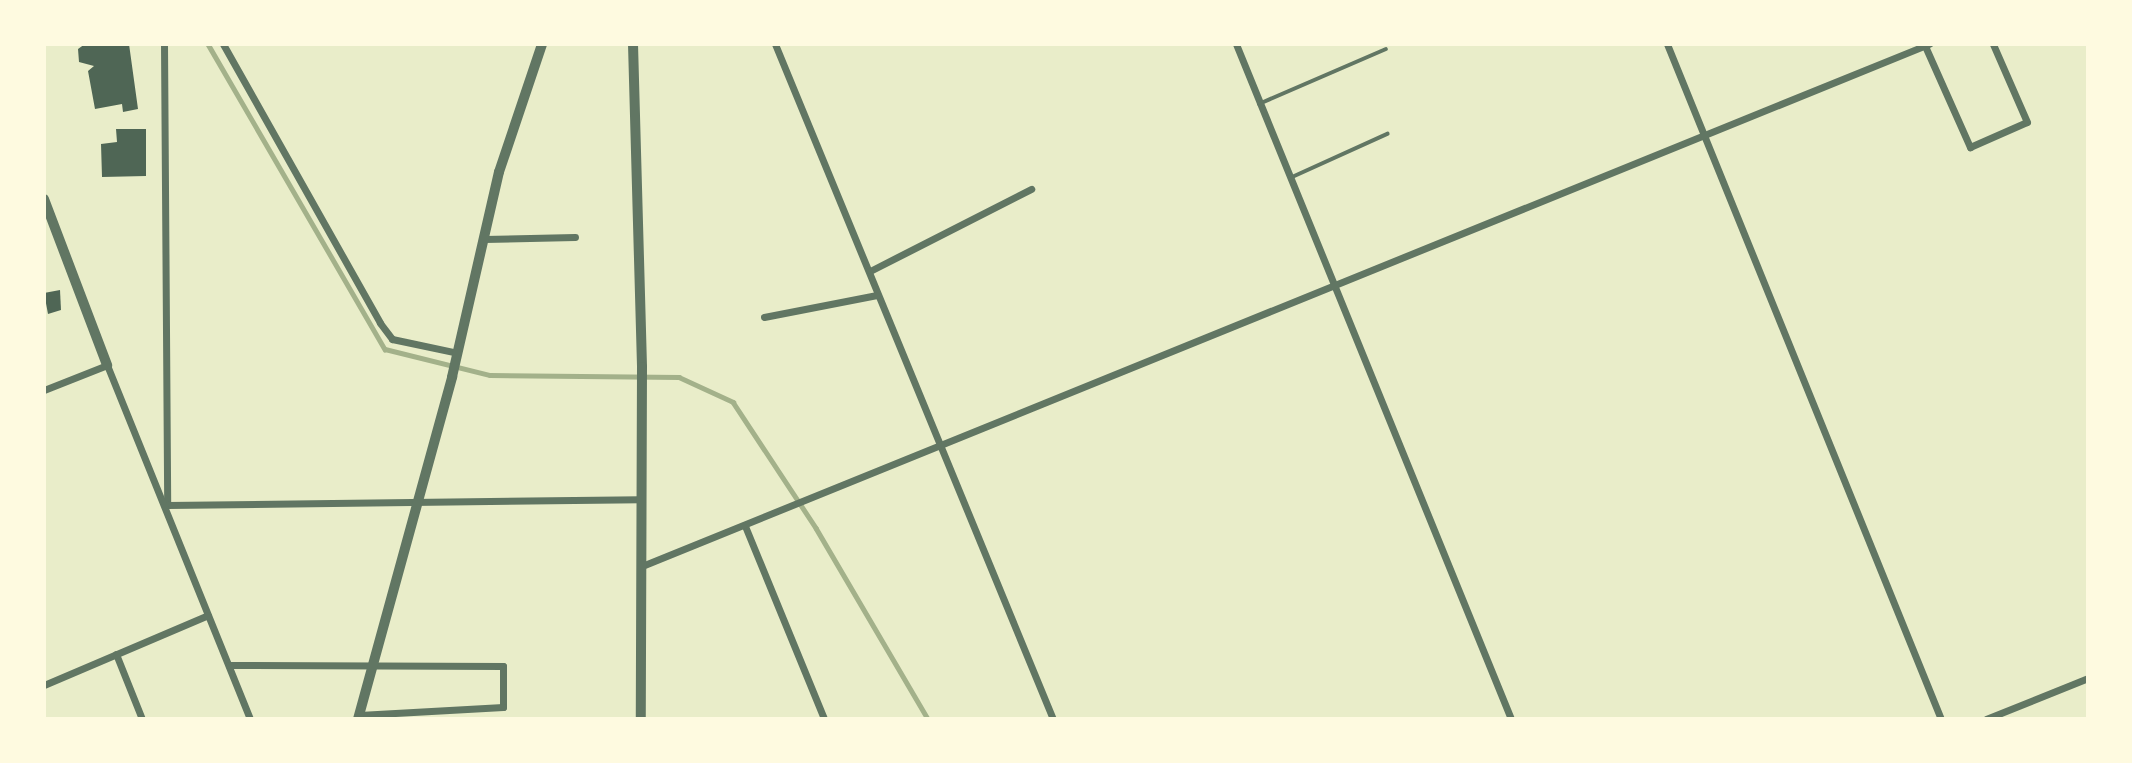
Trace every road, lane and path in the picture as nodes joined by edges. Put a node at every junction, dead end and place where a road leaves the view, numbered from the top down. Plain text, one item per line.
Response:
1 (164, 44) edge
2 (223, 44) edge
3 (542, 44) edge
4 (633, 44) edge
5 (775, 44) edge
6 (1236, 44) edge
7 (1667, 44) edge
8 (1993, 44) edge
9 (1927, 45) edge
10 (1386, 48) dead end
11 (1259, 104) junction
12 (1387, 134) dead end
13 (1704, 136) junction
14 (1289, 179) junction
15 (1031, 189) dead end
16 (44, 199) edge
17 (575, 237) dead end
18 (484, 239) junction
19 (870, 271) junction
20 (1331, 285) junction
21 (877, 295) junction
22 (764, 317) dead end
23 (457, 356) junction
24 (107, 365) junction
25 (44, 390) edge
26 (940, 444) junction
27 (640, 499) junction
28 (418, 500) junction
29 (167, 505) junction
30 (745, 526) junction
31 (642, 566) junction
32 (208, 615) junction
33 (116, 654) junction
34 (371, 664) junction
35 (229, 665) junction
36 (2088, 678) edge
37 (44, 685) edge
38 (358, 717) edge
39 (142, 719) edge
40 (250, 719) edge
41 (641, 719) edge
42 (824, 719) edge
43 (1053, 719) edge
44 (1511, 719) edge
45 (1941, 719) edge
46 (1986, 719) edge

1 - 29 street
2 - 23 street
3 - 18 street
4 - 27 street
5 - 19 street
6 - 11 street
7 - 13 street
8 - 9 street
9 - 13 street
10 - 11 lane
11 - 14 street
12 - 14 lane
13 - 20 street
13 - 45 street
14 - 20 street
15 - 19 street
16 - 24 street
17 - 18 street
18 - 23 street
19 - 21 street
20 - 26 street
20 - 44 street
21 - 22 street
21 - 26 street
23 - 28 street
24 - 25 street
24 - 29 street
26 - 30 street
26 - 43 street
27 - 28 street
27 - 31 street
28 - 29 street
28 - 34 street
29 - 32 street
30 - 31 street
30 - 42 street
31 - 41 street
32 - 33 street
32 - 35 street
33 - 37 street
33 - 39 street
34 - 35 street
34 - 38 street
34 - 38 street
35 - 40 street
36 - 46 street

